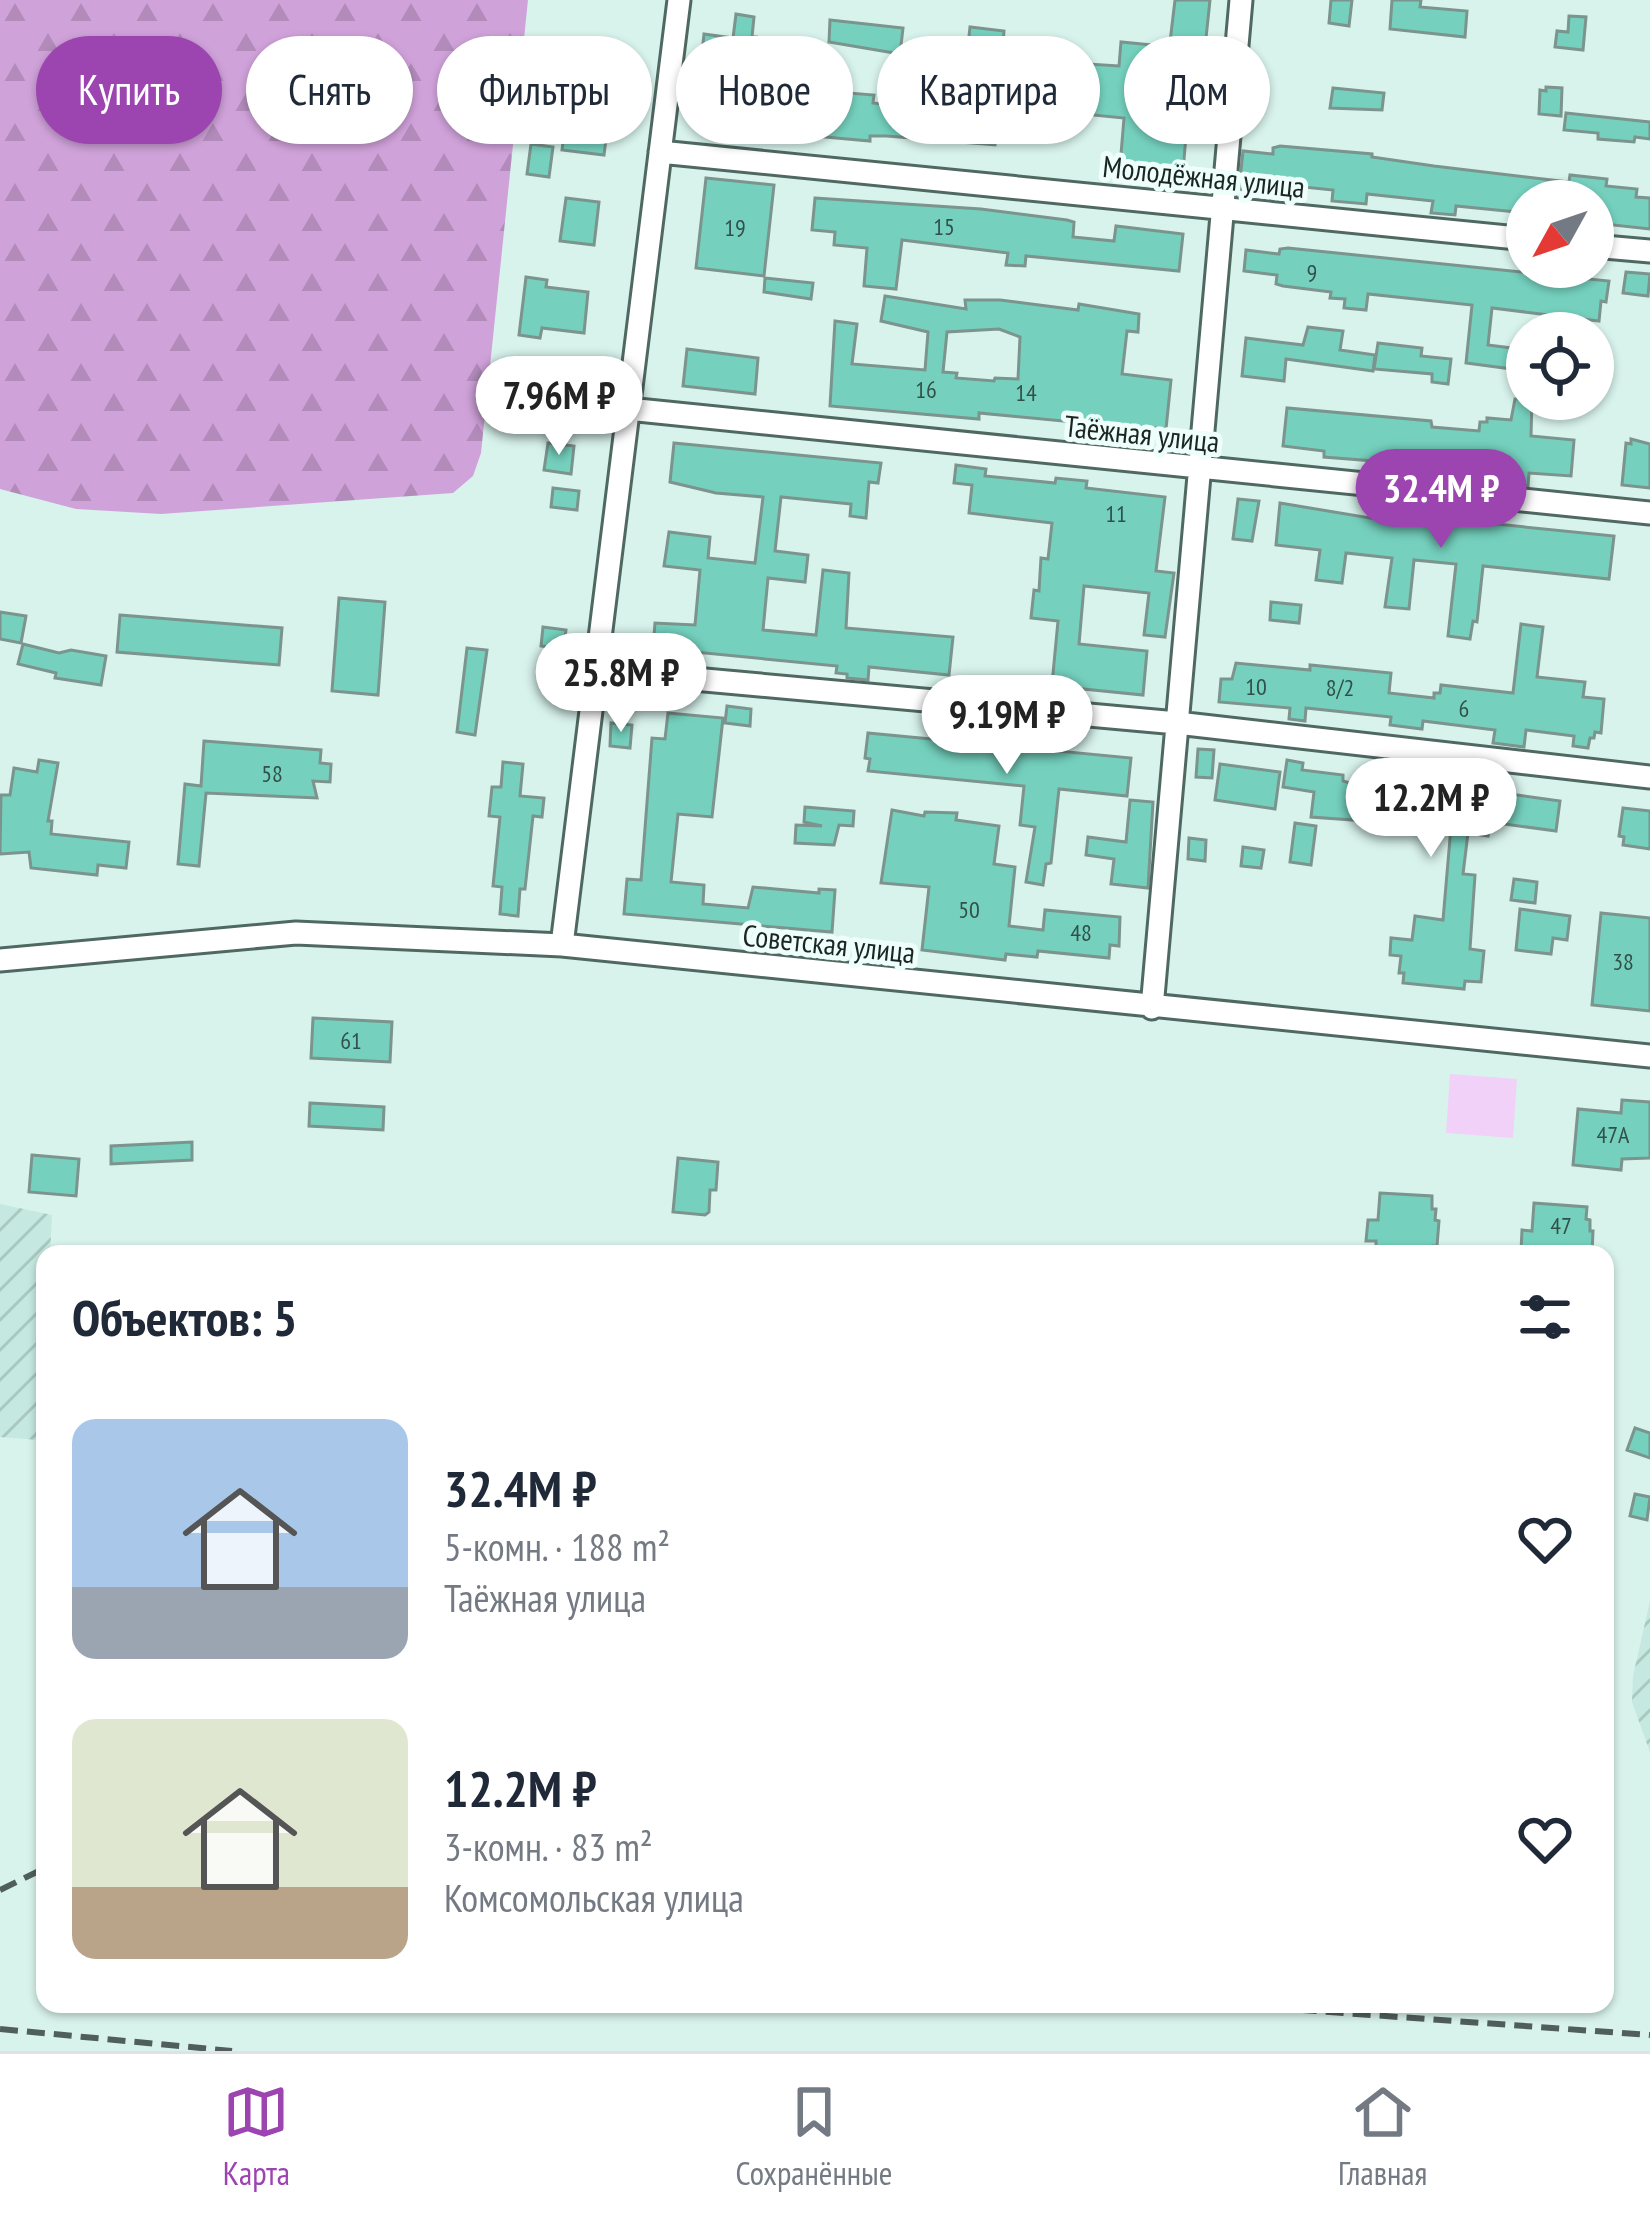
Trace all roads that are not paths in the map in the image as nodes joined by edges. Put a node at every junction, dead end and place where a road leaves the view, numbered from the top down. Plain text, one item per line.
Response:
1 (679, 0) edge
2 (1241, 0) edge
3 (660, 152) junction
4 (1224, 208) junction
5 (1506, 237) edge
6 (1614, 247) edge
7 (1650, 251) edge
8 (628, 409) junction
9 (1201, 470) junction
10 (1650, 513) edge
11 (596, 670) junction
12 (1177, 723) junction
13 (1650, 777) edge
14 (562, 945) junction
15 (0, 960) edge
16 (1151, 1007) junction
17 (1650, 1056) edge

1 - 3 street
2 - 4 street
3 - 4 street, Молодёжная улица
3 - 8 street
4 - 5 street, Молодёжная улица
4 - 9 street
6 - 7 street
8 - 9 street, Таёжная улица
8 - 11 street
9 - 10 street, Таёжная улица
9 - 12 street
11 - 12 street
11 - 14 street
12 - 13 street
12 - 16 street
14 - 15 street, Советская улица
14 - 16 street, Советская улица
16 - 17 street, Советская улица

